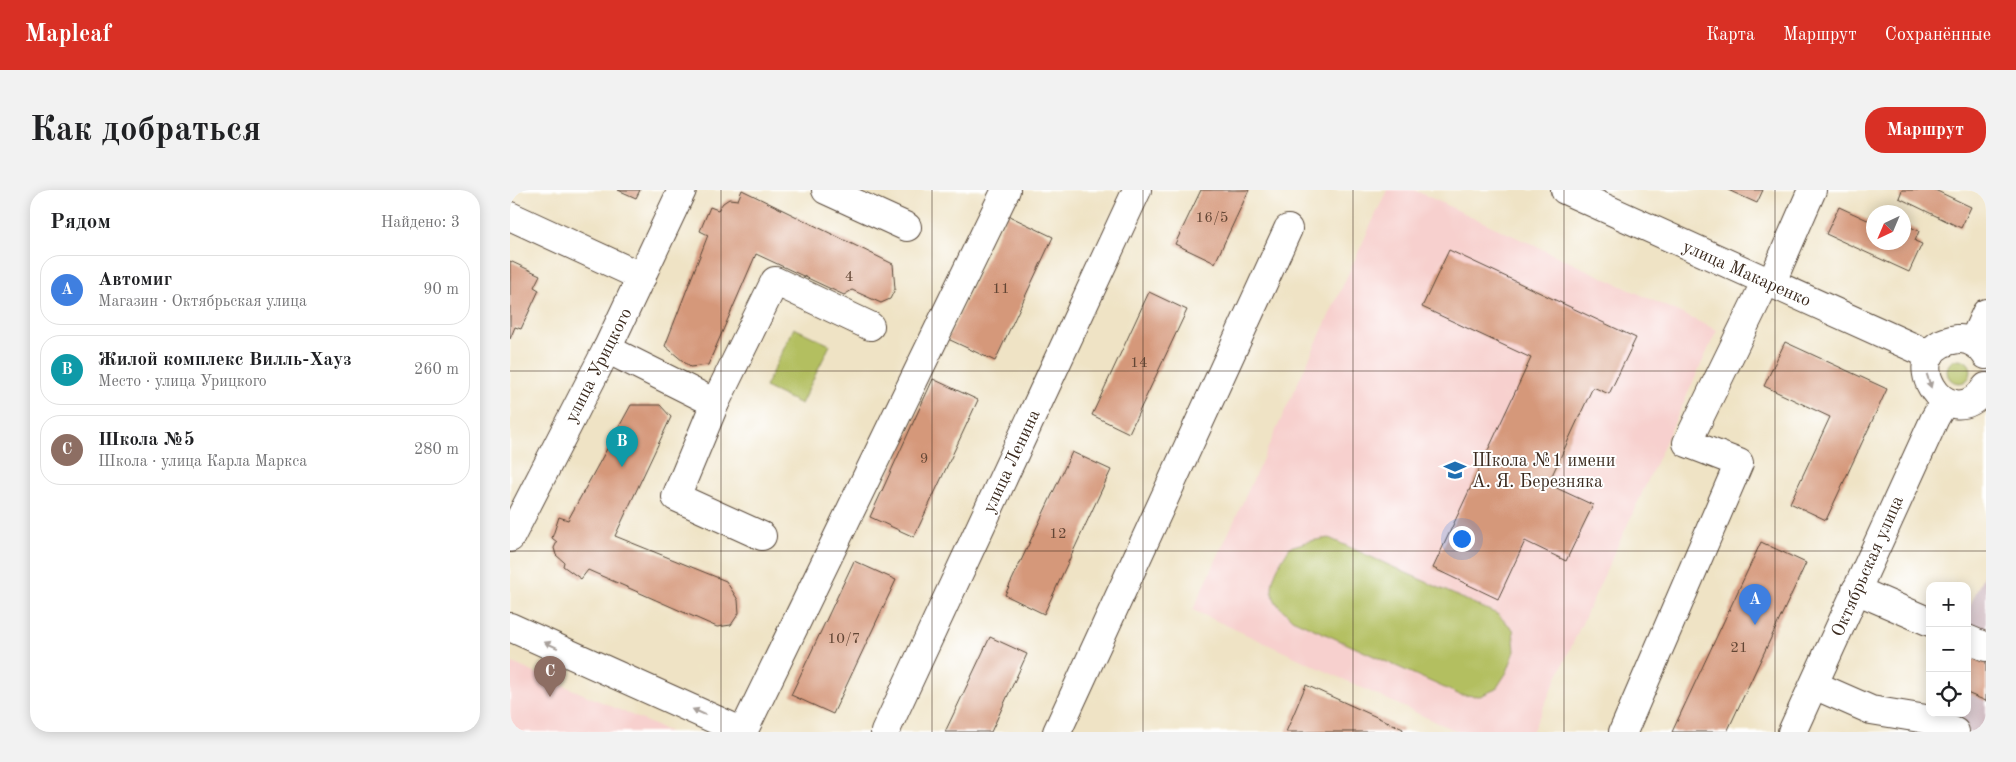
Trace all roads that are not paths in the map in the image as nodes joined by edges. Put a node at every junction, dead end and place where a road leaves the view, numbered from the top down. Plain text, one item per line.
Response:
1 (682, 190) edge
2 (826, 190) edge
3 (1006, 190) edge
4 (1136, 190) edge
5 (1812, 190) edge
6 (1580, 193) edge
7 (510, 216) edge
8 (907, 228) dead end
9 (1288, 229) dead end
10 (642, 276) junction
11 (1769, 283) junction
12 (1986, 313) edge
13 (870, 326) dead end
14 (606, 349) junction
15 (1980, 349) edge
16 (1930, 355) junction
17 (1986, 388) edge
18 (1945, 401) junction
19 (715, 403) junction
20 (762, 536) dead end
21 (510, 538) edge
22 (1856, 590) junction
23 (1926, 620) edge
24 (510, 627) edge
25 (1971, 641) edge
26 (1986, 647) edge
27 (1814, 685) junction
28 (743, 732) edge
29 (885, 732) edge
30 (1057, 732) edge
31 (1623, 732) edge
32 (1792, 732) edge
33 (1955, 732) edge

1 - 10 street, улица Урицкого
2 - 8 street
3 - 28 street
4 - 29 street, улица Ленина
5 - 11 street
6 - 11 street, улица Макаренко
7 - 10 street
9 - 30 street
10 - 14 street, улица Урицкого
11 - 16 street, улица Макаренко
11 - 31 street
12 - 15 street
13 - 19 street
14 - 19 street
14 - 21 street, улица Урицкого
15 - 16 street
16 -> 18 street
17 - 18 street
18 - 22 street, Октябрьская улица
19 - 20 street
22 - 23 street
22 - 27 street, Октябрьская улица
28 -> 24 street
25 - 26 street
27 - 32 street, Октябрьская улица
27 - 33 street

